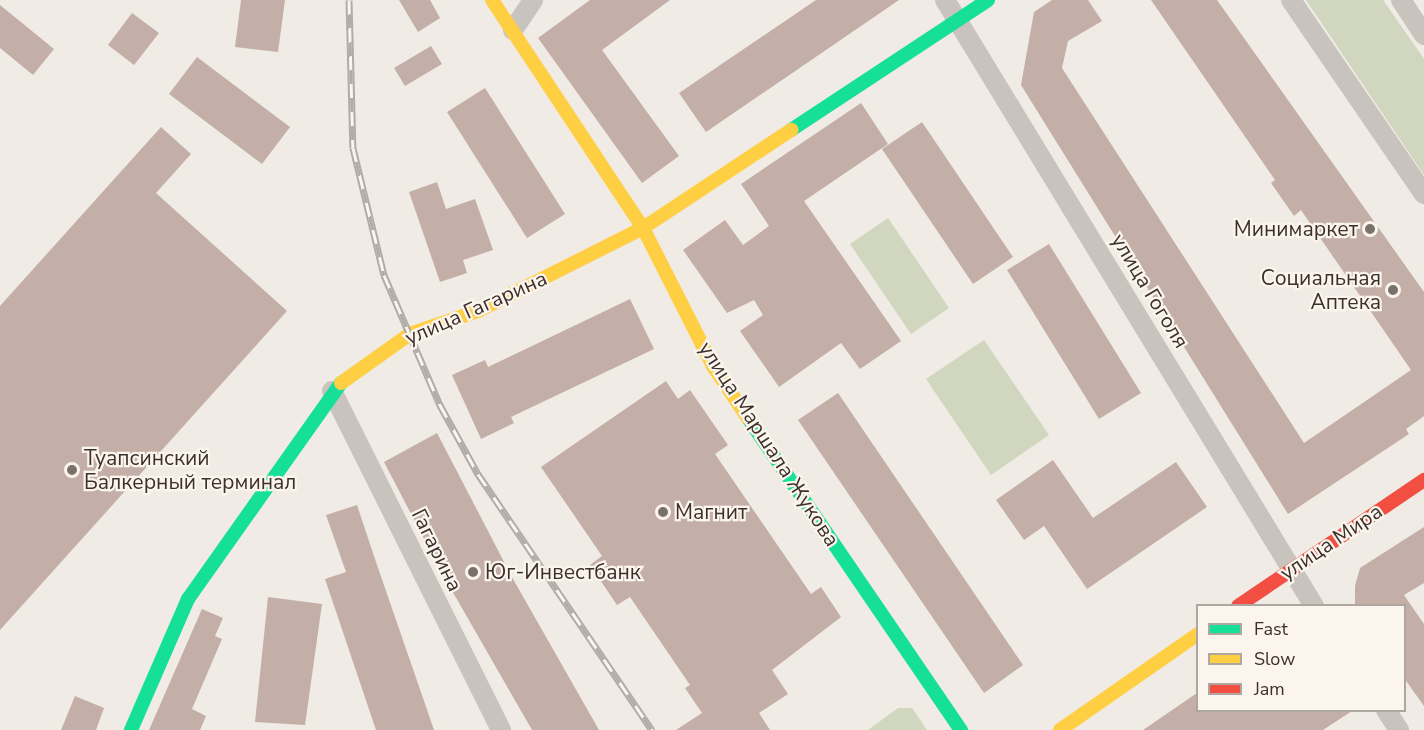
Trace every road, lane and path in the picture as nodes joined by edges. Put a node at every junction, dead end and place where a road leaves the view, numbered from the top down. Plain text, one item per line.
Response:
1 (492, 0) edge
2 (532, 0) edge
3 (945, 0) edge
4 (988, 0) edge
5 (1291, 0) edge
6 (1401, 0) edge
7 (958, 19) junction
8 (513, 30) junction
9 (1424, 35) edge
10 (1424, 194) edge
11 (643, 228) junction
12 (332, 391) junction
13 (1424, 480) edge
14 (1289, 570) junction
15 (1241, 604) edge
16 (1313, 604) edge
17 (1196, 635) edge
18 (1387, 712) edge
19 (131, 730) edge
20 (501, 730) edge
21 (961, 730) edge
22 (1060, 730) edge
23 (1400, 730) edge

1 - 8 street, улица Маршала Жукова
2 - 8 street
3 - 7 street, улица Гоголя
4 - 7 street, улица Гагарина
5 - 10 street
6 - 9 street
7 - 11 street, улица Гагарина
7 - 14 street, улица Гоголя
8 - 11 street, улица Маршала Жукова
11 - 12 street, улица Гагарина
11 - 21 street, улица Маршала Жукова
12 - 19 street, улица Гагарина
12 - 20 street, Гагарина
13 - 14 street, улица Мира
14 - 15 street, улица Мира
14 - 16 street, улица Гоголя
17 - 22 street
18 - 23 street

